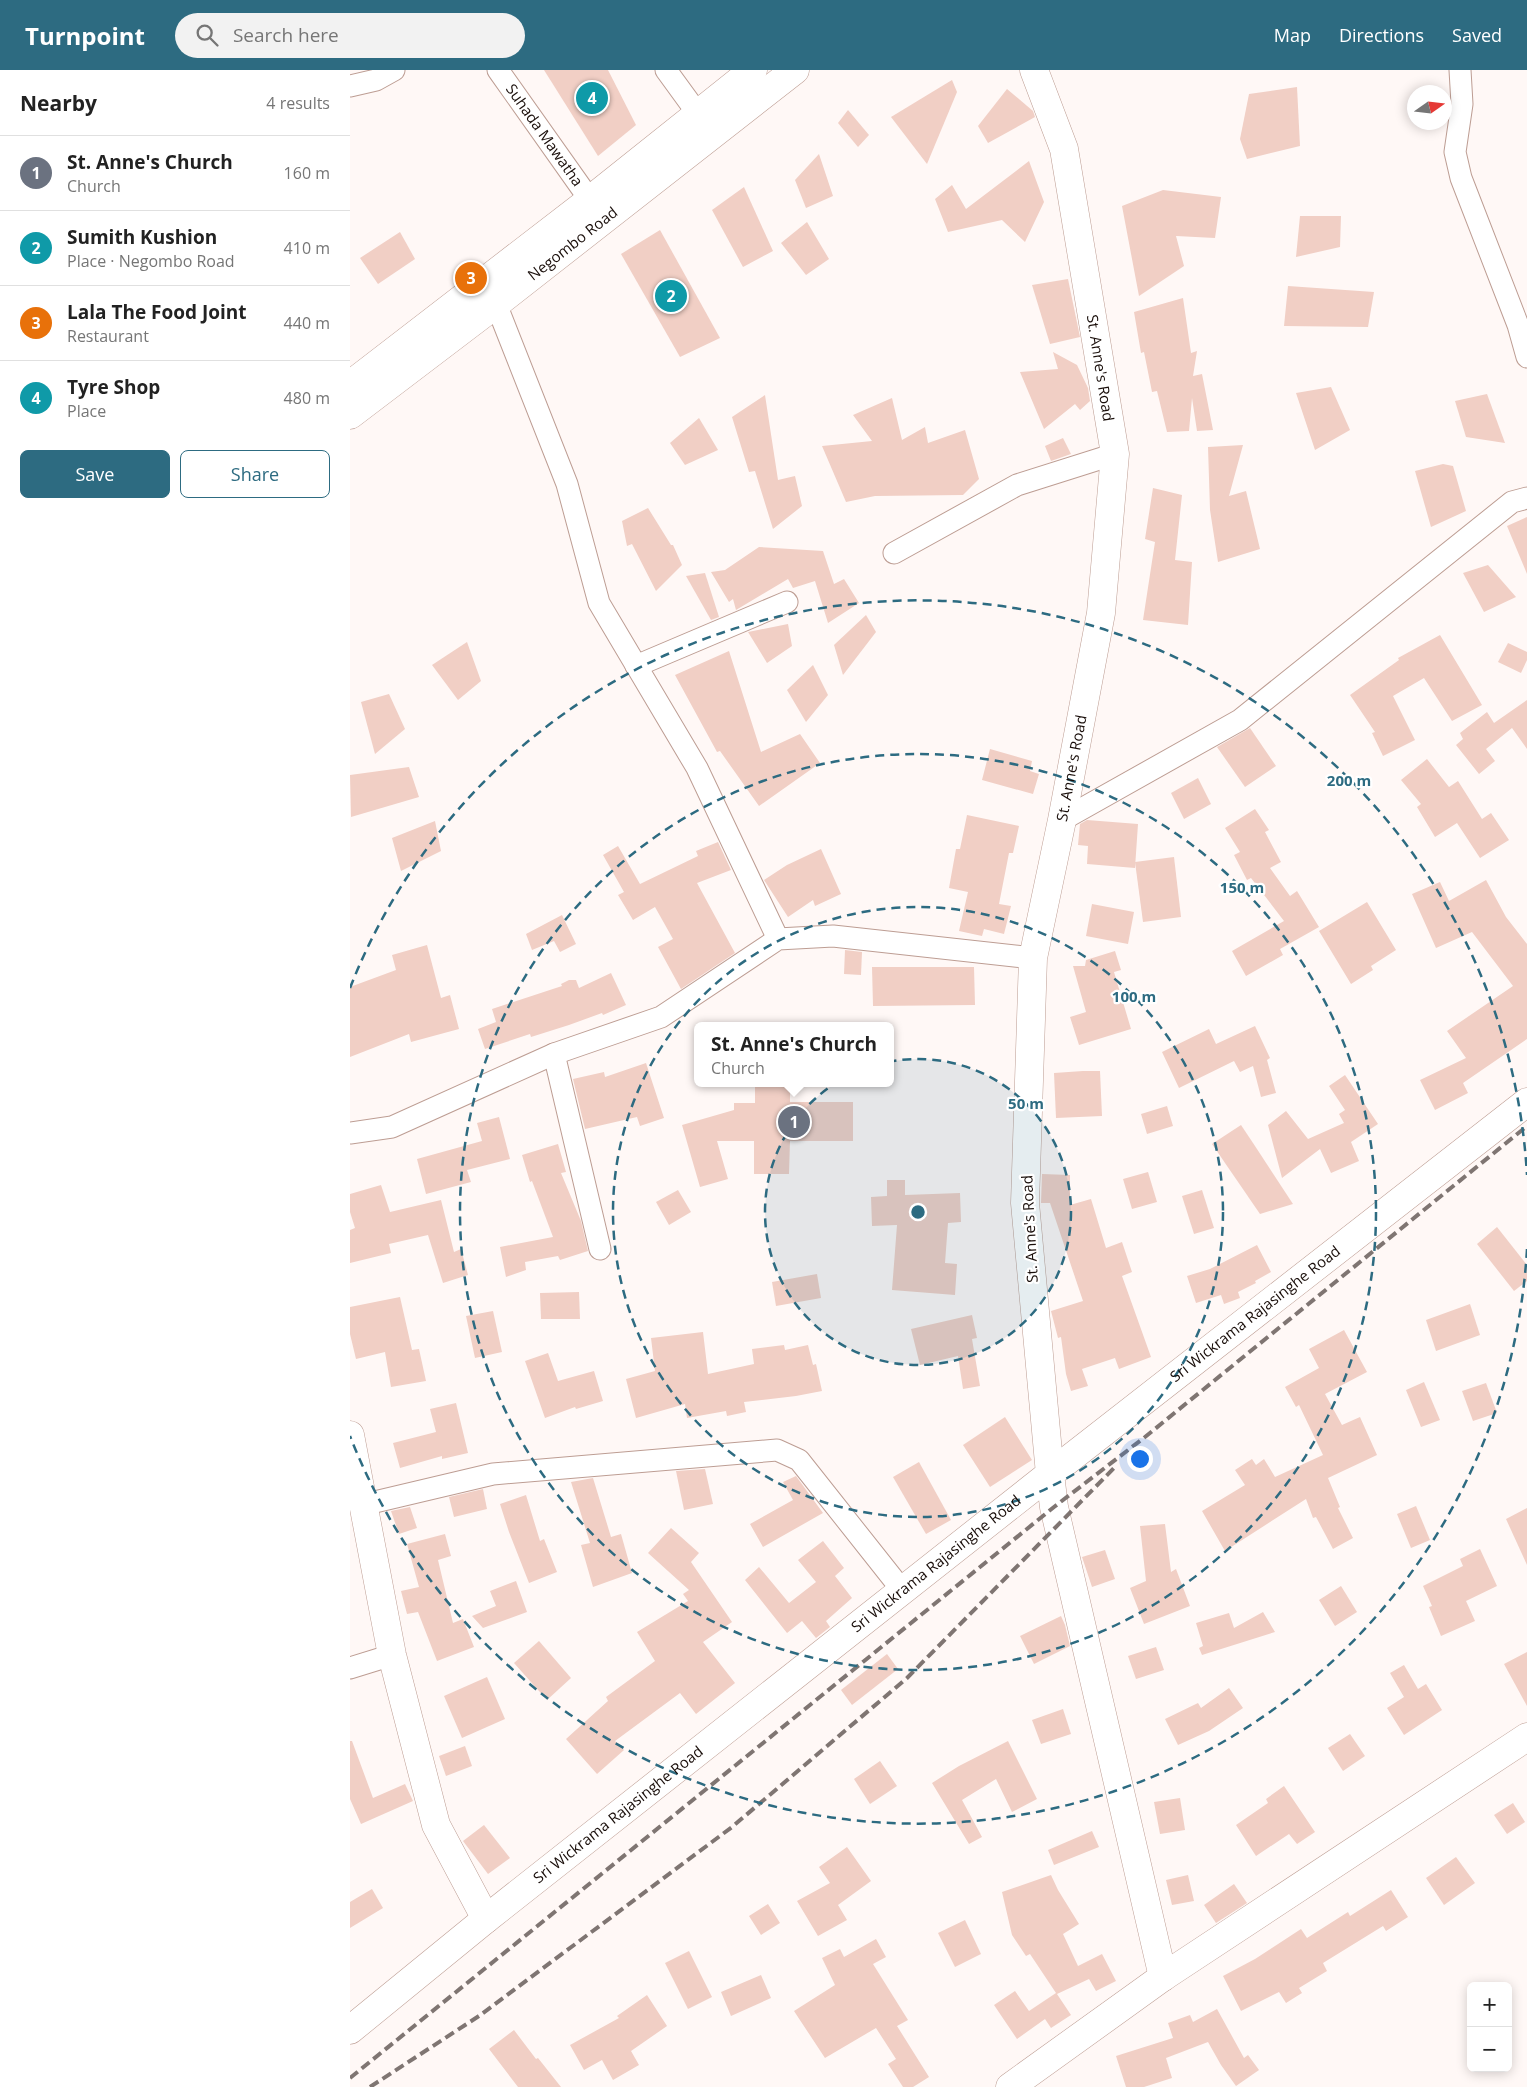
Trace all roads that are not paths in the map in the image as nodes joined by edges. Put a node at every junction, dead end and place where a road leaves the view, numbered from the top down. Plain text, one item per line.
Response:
1 (394, 70) edge
2 (498, 70) edge
3 (666, 70) edge
4 (753, 70) edge
5 (795, 70) edge
6 (1034, 70) edge
7 (1460, 70) edge
8 (350, 86) edge
9 (698, 114) junction
10 (590, 200) junction
11 (490, 293) junction
12 (1527, 357) edge
13 (350, 384) edge
14 (350, 415) edge
15 (1115, 454) junction
16 (1527, 498) edge
17 (894, 553) dead end
18 (787, 602) dead end
19 (636, 666) junction
20 (1062, 820) junction
21 (778, 939) junction
22 (1033, 958) junction
23 (554, 1054) junction
24 (1527, 1102) edge
25 (350, 1133) edge
26 (600, 1249) dead end
27 (350, 1434) edge
28 (1050, 1474) junction
29 (362, 1505) junction
30 (902, 1590) junction
31 (392, 1655) junction
32 (350, 1668) edge
33 (1527, 1738) edge
34 (486, 1919) junction
35 (1163, 1977) junction
36 (350, 2030) edge
37 (1010, 2087) edge

1 - 8 street
2 - 10 street, Suhada Mawatha
3 - 9 street
4 - 9 main road, Negombo Road
5 - 11 main road, Negombo Road
6 - 15 main road, St. Anne's Road
7 - 12 street
9 - 10 main road, Negombo Road
10 - 11 main road, Negombo Road
11 - 13 main road, Negombo Road
11 - 14 main road, Negombo Road
11 - 19 street
15 - 17 street
15 - 20 main road, St. Anne's Road
16 - 20 street
18 - 19 street
19 - 21 street
20 - 22 main road, St. Anne's Road
21 - 22 street
21 - 23 street
22 - 28 main road, St. Anne's Road
23 - 25 street
23 - 26 street
24 - 28 main road, Sri Wickrama Rajasinghe Road
27 - 29 main road
28 - 30 main road, Sri Wickrama Rajasinghe Road
28 - 35 main road, St. Anne's Road
29 - 30 street
29 - 31 main road
30 - 34 main road, Sri Wickrama Rajasinghe Road
31 - 32 street
31 - 34 main road
33 - 35 main road
34 - 36 main road, Sri Wickrama Rajasinghe Road
35 - 37 main road

